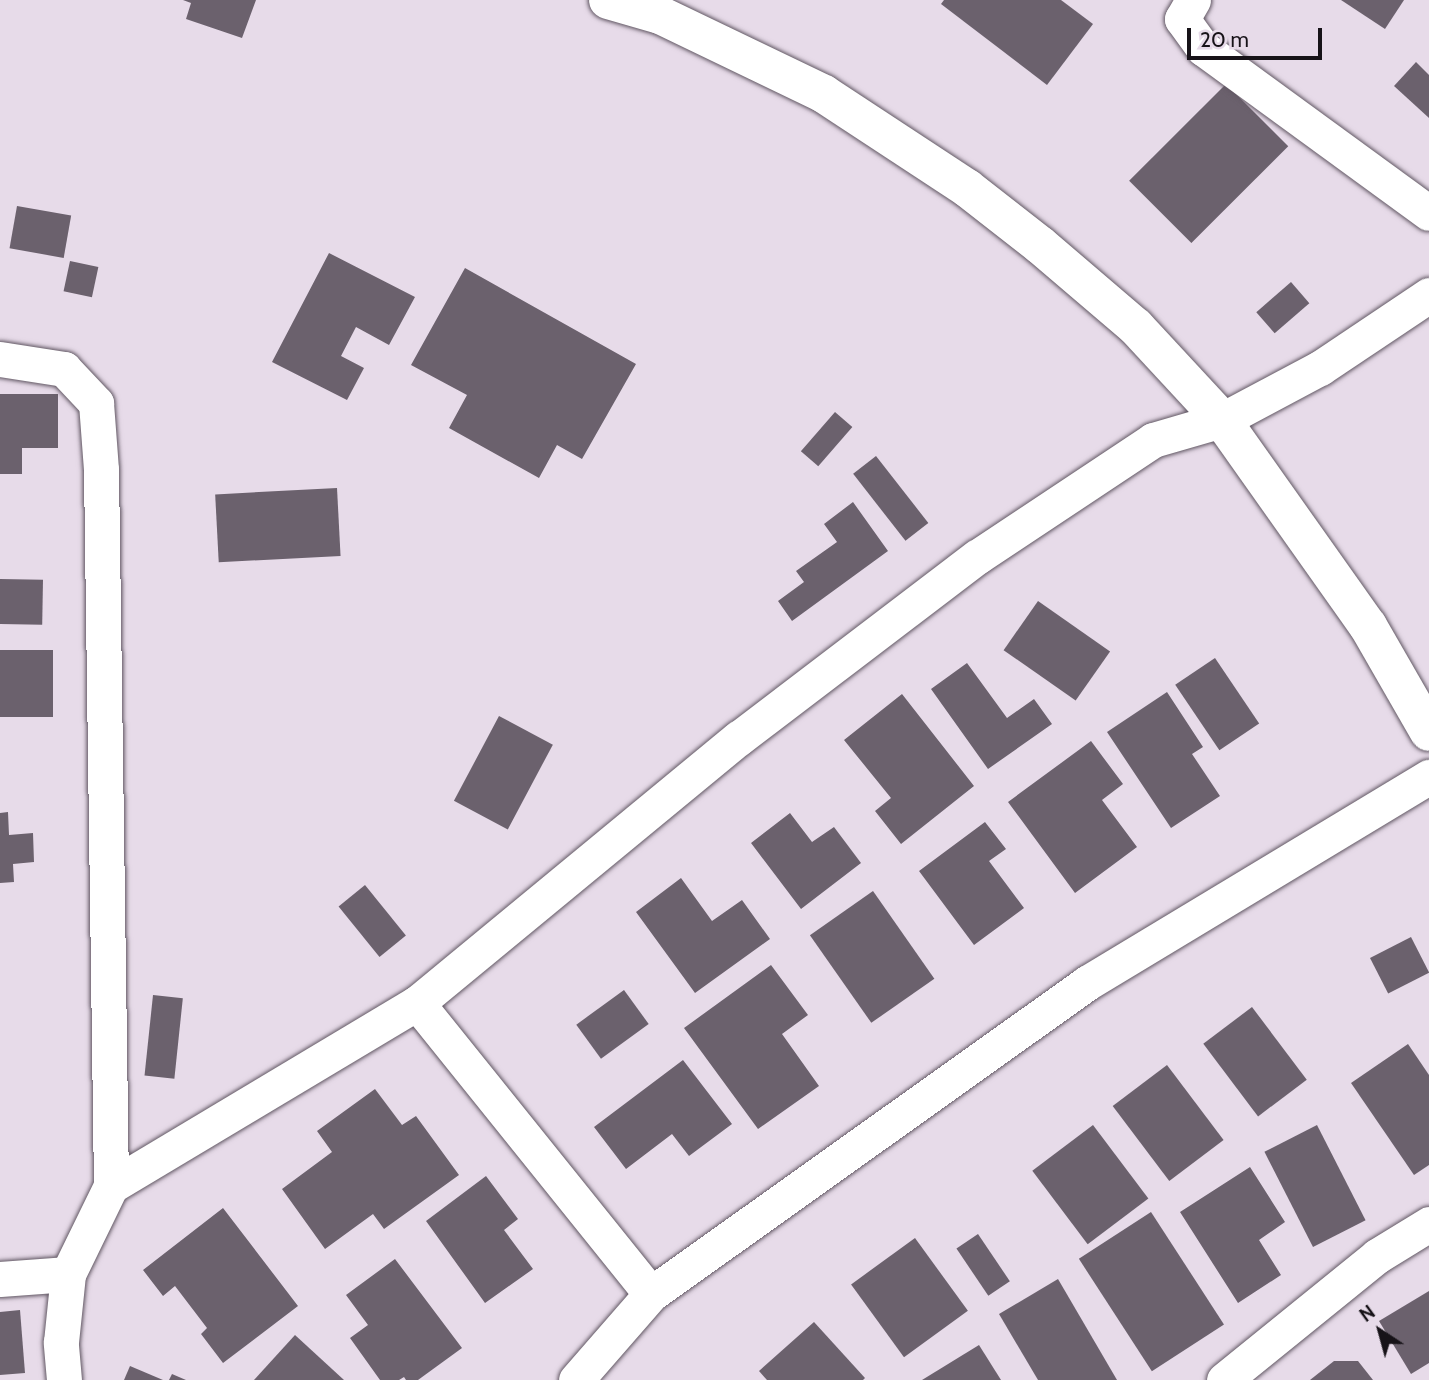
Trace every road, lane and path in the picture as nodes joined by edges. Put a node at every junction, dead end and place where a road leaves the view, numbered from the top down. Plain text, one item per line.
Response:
1 (608, 0) edge
2 (1193, 0) edge
3 (665, 7) edge
4 (1429, 213) edge
5 (1429, 295) edge
6 (0, 359) edge
7 (1222, 420) junction
8 (1429, 732) edge
9 (1429, 777) edge
10 (417, 1003) junction
11 (111, 1186) junction
12 (1429, 1224) edge
13 (68, 1274) junction
14 (0, 1279) edge
15 (651, 1294) junction
16 (64, 1380) edge
17 (576, 1380) edge
18 (1224, 1380) edge

1 - 3 street
2 - 4 street
3 - 7 street
5 - 7 street
6 - 11 street
7 - 8 street
7 - 10 street
9 - 15 street
10 - 11 street
10 - 15 street
11 - 13 street
12 - 18 street
13 - 14 street
13 - 16 street
15 - 17 street

